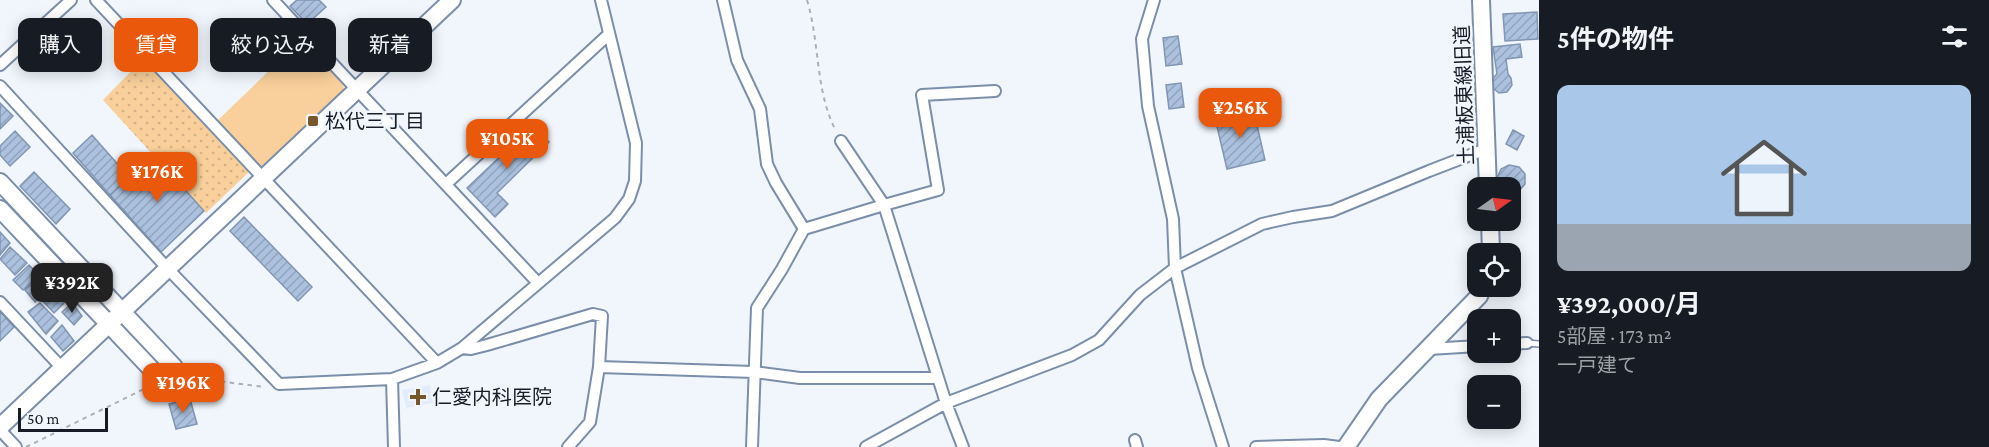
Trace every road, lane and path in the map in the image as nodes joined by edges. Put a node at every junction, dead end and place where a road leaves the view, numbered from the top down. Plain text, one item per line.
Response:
1 (71, 0) edge
2 (96, 0) edge
3 (273, 0) edge
4 (453, 0) edge
5 (601, 0) edge
6 (723, 0) edge
7 (807, 0) edge
8 (1154, 0) edge
9 (1481, 0) edge
10 (609, 34) junction
11 (0, 65) edge
12 (0, 86) edge
13 (357, 90) junction
14 (995, 91) dead end
15 (841, 141) joint
16 (1486, 149) junction
17 (1487, 177) edge
18 (263, 179) junction
19 (0, 182) edge
20 (446, 184) junction
21 (884, 205) junction
22 (0, 209) edge
23 (804, 229) junction
24 (168, 268) junction
25 (1175, 268) junction
26 (538, 283) junction
27 (1478, 297) edge
28 (0, 302) edge
29 (122, 312) junction
30 (109, 325) junction
31 (1521, 343) edge
32 (1527, 343) joint
33 (1539, 344) edge
34 (1467, 347) edge
35 (462, 348) junction
36 (1429, 349) junction
37 (437, 363) junction
38 (599, 367) junction
39 (62, 368) junction
40 (178, 372) joint
41 (754, 372) junction
42 (938, 378) junction
43 (392, 379) junction
44 (153, 380) joint
45 (279, 384) junction
46 (946, 403) junction
47 (0, 428) edge
48 (16, 447) edge
49 (27, 447) edge
50 (394, 447) edge
51 (568, 447) edge
52 (752, 447) edge
53 (866, 447) edge
54 (963, 447) edge
55 (1223, 447) edge
56 (1256, 447) edge
57 (1339, 447) edge
58 (1347, 447) edge

1 - 11 street
2 - 18 street
3 - 13 street
4 - 13 street
5 - 10 street
6 - 23 street
7 - 15 path
8 - 25 street
9 - 16 street, 土浦板東線旧道
10 - 20 street
10 - 26 street
12 - 24 street
13 - 18 street
13 - 20 street
14 - 21 street
15 - 21 street
16 - 17 street, 土浦板東線旧道
16 - 25 street
18 - 24 street
18 - 37 street
19 - 29 street
20 - 26 street
21 - 23 street
21 - 42 street
22 - 30 street
23 - 41 street
24 - 29 street
24 - 45 street
25 - 46 street
25 - 55 street
26 - 35 street
27 - 36 street
28 - 39 street
29 - 30 street
29 - 40 street
30 - 39 street
30 - 44 street
31 - 32 street
32 - 33 lane
34 - 36 street
35 - 37 street
35 - 38 street
36 - 58 street
37 - 43 street
38 - 41 street
38 - 51 street
39 - 47 street
40 - 45 path
41 - 42 street
41 - 52 street
42 - 46 street
43 - 45 street
43 - 50 street
44 - 49 path
46 - 53 street
46 - 54 street
47 - 48 street
56 - 57 street

